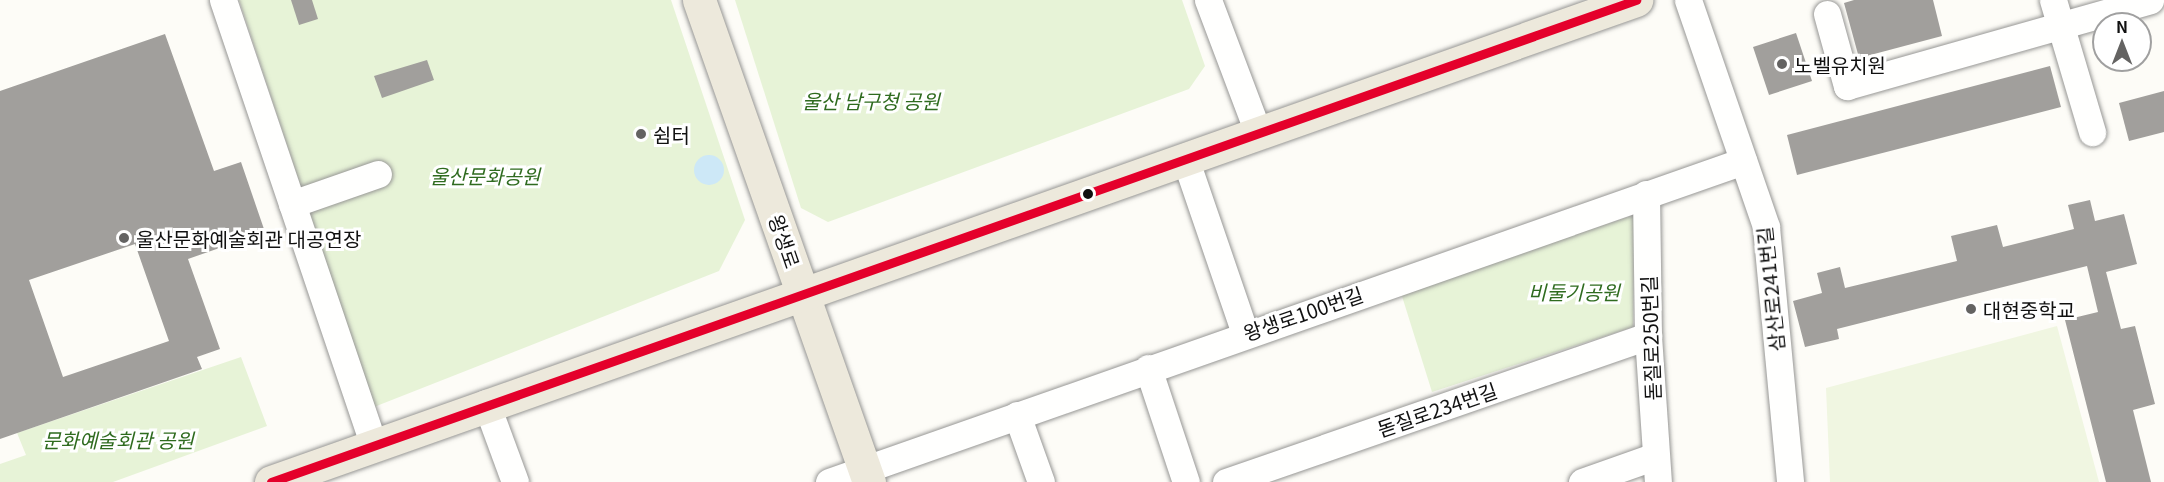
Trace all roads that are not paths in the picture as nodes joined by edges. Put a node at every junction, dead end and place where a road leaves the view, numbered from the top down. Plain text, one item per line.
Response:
1 (223, 0) edge
2 (699, 0) edge
3 (1209, 0) edge
4 (1636, 0) edge
5 (1688, 0) edge
6 (2150, 0) edge
7 (2056, 12) edge
8 (1827, 14) dead end
9 (1258, 132) junction
10 (2092, 132) dead end
11 (1185, 158) junction
12 (1743, 161) junction
13 (378, 174) dead end
14 (1646, 194) junction
15 (292, 204) junction
16 (803, 292) junction
17 (1245, 333) junction
18 (1648, 336) junction
19 (1148, 368) junction
20 (486, 403) junction
21 (1017, 415) junction
22 (373, 443) junction
23 (1657, 469) edge
24 (867, 476) edge
25 (271, 482) edge
26 (515, 482) edge
27 (829, 482) edge
28 (1041, 482) edge
29 (1186, 482) edge
30 (1227, 482) edge
31 (1582, 482) edge
32 (1790, 482) edge

1 - 15 street
2 - 16 main road, 왕생로
3 - 9 street
4 - 9 main road
5 - 12 street, 삼산로241번길
6 - 7 street
7 - 8 street
7 - 10 street
9 - 11 main road
11 - 16 main road
11 - 17 street
12 - 14 street, 왕생로100번길
12 - 32 street, 삼산로241번길
13 - 15 street
14 - 17 street, 왕생로100번길
14 - 18 street, 돋질로250번길
15 - 22 street
16 - 20 main road
16 - 24 main road, 왕생로
17 - 19 street, 왕생로100번길
18 - 23 street, 돋질로250번길
18 - 30 street, 돋질로234번길
19 - 21 street, 왕생로100번길
19 - 29 street
20 - 22 main road
20 - 26 street
21 - 24 street, 왕생로100번길
21 - 28 street
22 - 25 main road
23 - 31 street
24 - 27 street, 왕생로100번길

